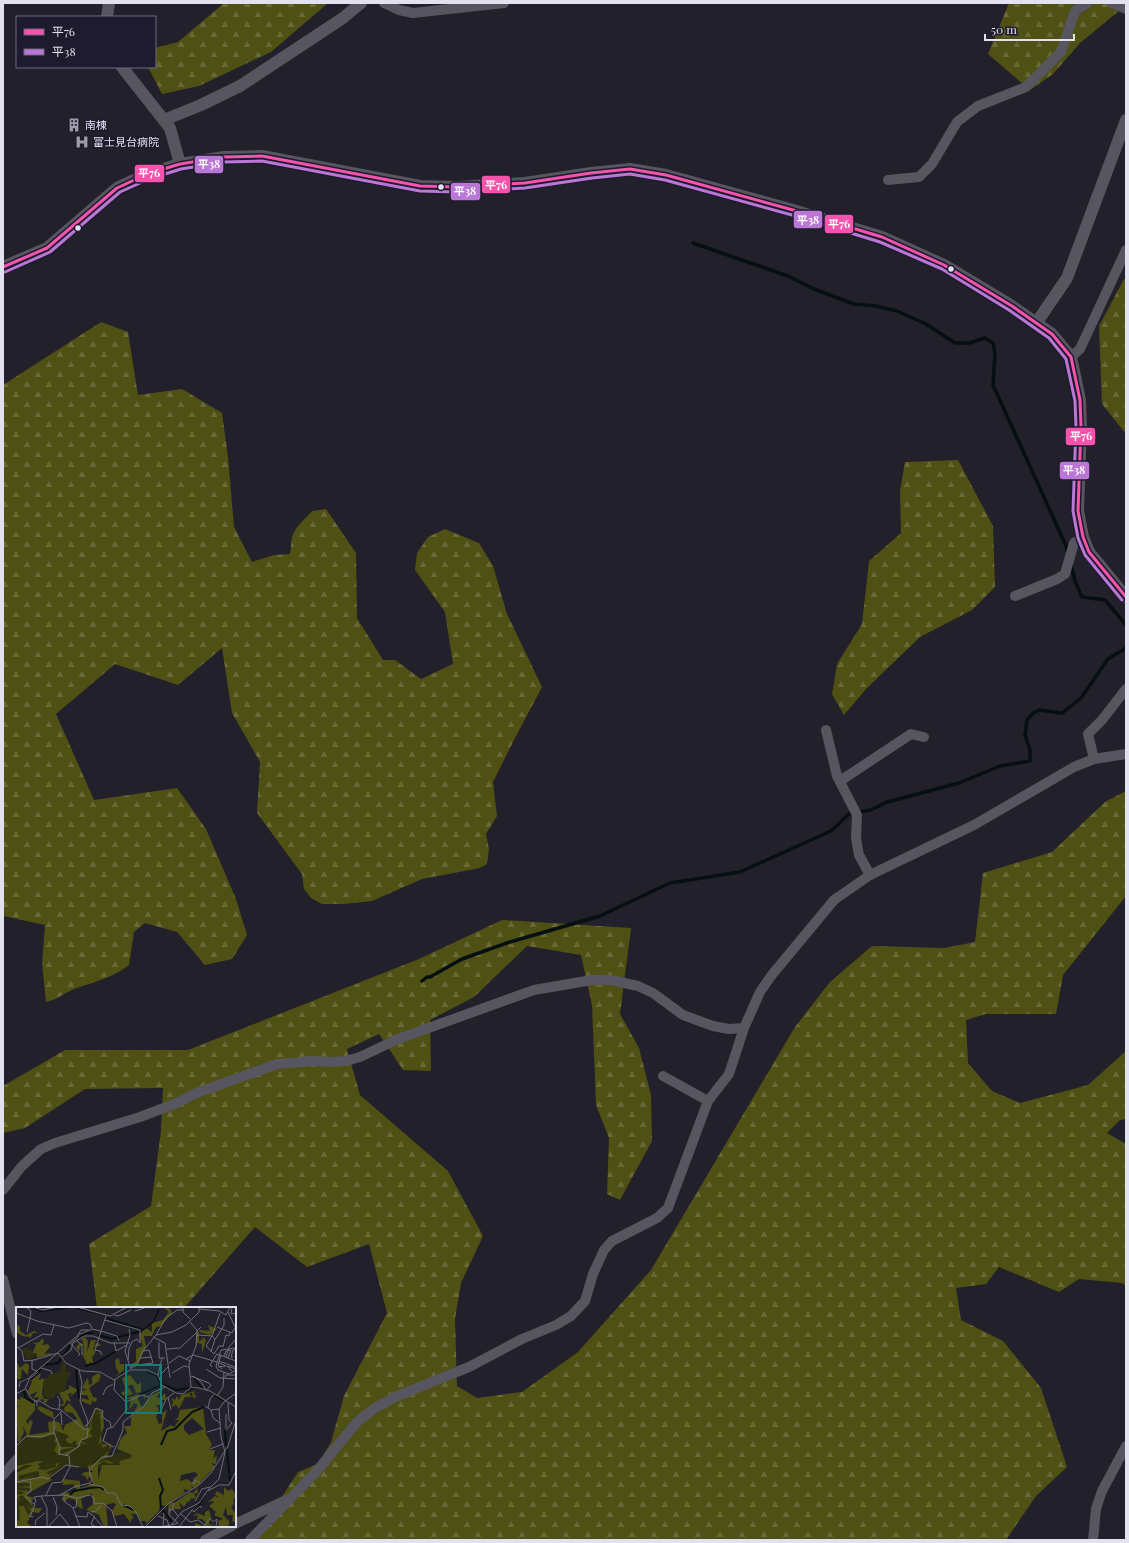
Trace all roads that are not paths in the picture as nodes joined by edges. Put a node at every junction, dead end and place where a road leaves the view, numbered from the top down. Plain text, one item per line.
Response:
1 (109, 3) edge
2 (361, 3) edge
3 (384, 3) edge
4 (504, 3) edge
5 (1088, 3) edge
6 (1112, 3) edge
7 (1126, 9) edge
8 (107, 16) edge
9 (123, 68) edge
10 (164, 120) junction
11 (1126, 120) edge
12 (180, 164) junction
13 (888, 180) dead end
14 (1126, 250) edge
15 (3, 268) edge
16 (1037, 322) junction
17 (1071, 357) junction
18 (1083, 537) junction
19 (1015, 596) dead end
20 (1126, 596) edge
21 (1126, 690) edge
22 (826, 730) dead end
23 (924, 737) dead end
24 (1126, 754) edge
25 (1094, 759) junction
26 (840, 782) junction
27 (870, 875) junction
28 (744, 1028) junction
29 (664, 1076) dead end
30 (708, 1101) junction
31 (3, 1190) edge
32 (3, 1279) edge
33 (16, 1330) edge
34 (1126, 1446) edge
35 (16, 1460) edge
36 (3, 1476) edge
37 (291, 1497) junction
38 (236, 1524) edge
39 (230, 1527) edge
40 (204, 1540) edge
41 (250, 1540) edge
42 (1094, 1540) edge

1 - 8 street
2 - 10 street
3 - 4 street
5 - 13 street
6 - 7 street
9 - 10 street
10 - 12 street
11 - 16 street
12 - 15 street
12 - 16 street
14 - 17 street
16 - 17 street
17 - 18 street
18 - 19 street
18 - 20 street
21 - 25 street
22 - 26 street
23 - 26 street
24 - 25 street
25 - 27 street
26 - 27 street
27 - 28 street
28 - 30 street
28 - 31 street
29 - 30 street
30 - 37 street
32 - 33 street
34 - 42 street
35 - 36 street
37 - 38 street
37 - 41 street
39 - 40 street

